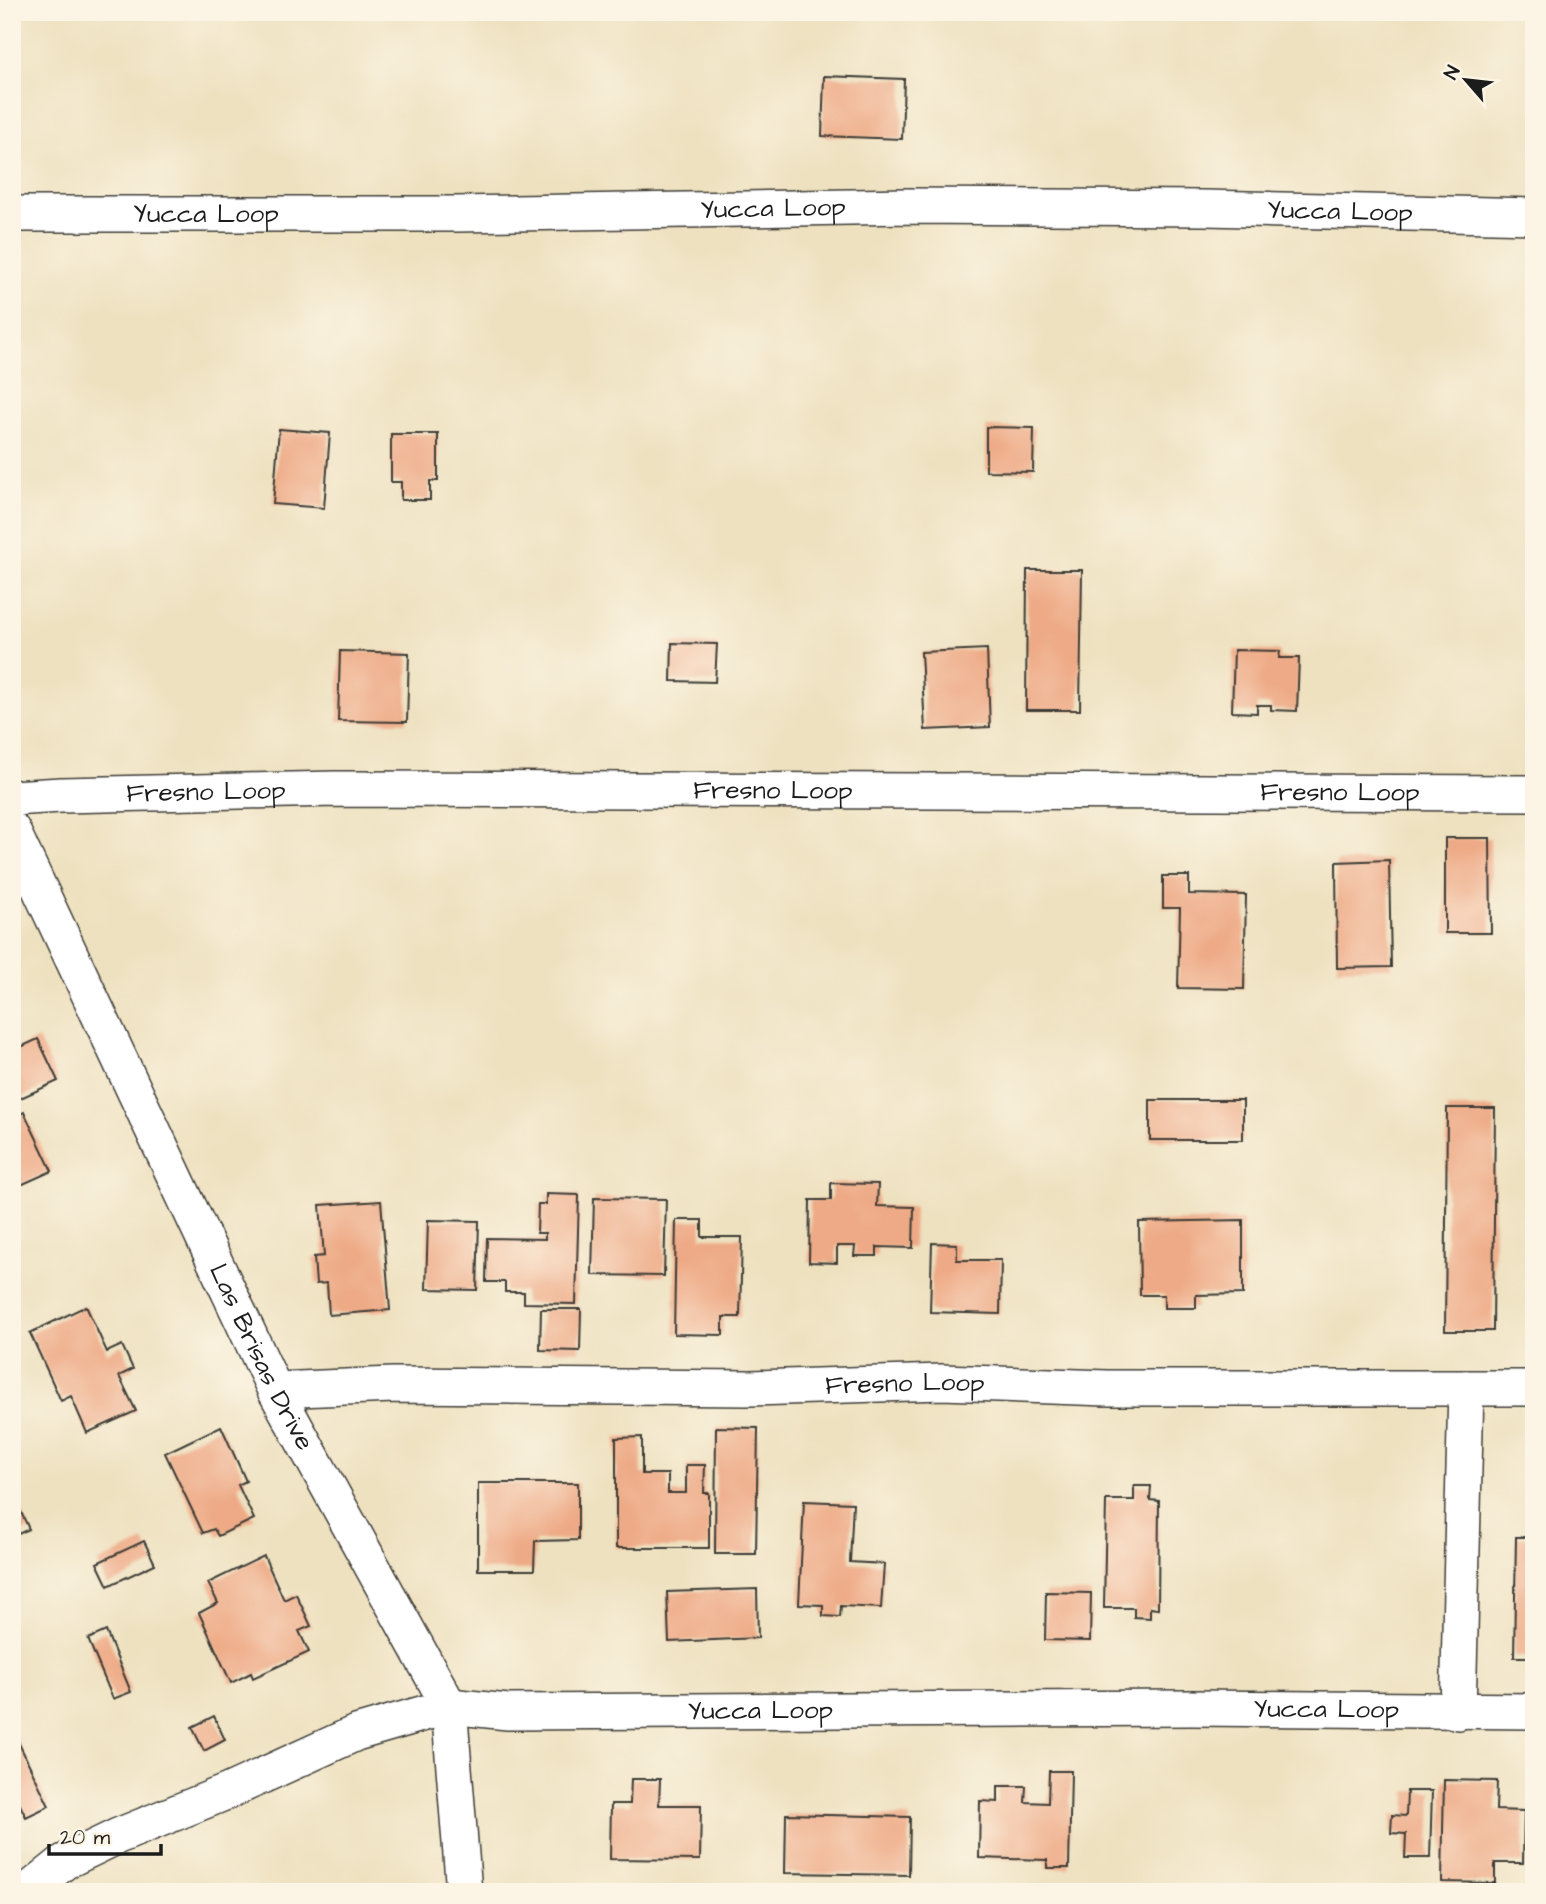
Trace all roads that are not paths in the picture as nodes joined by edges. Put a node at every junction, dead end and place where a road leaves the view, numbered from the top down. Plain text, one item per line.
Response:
1 (12, 214) edge
2 (1534, 216) edge
3 (1534, 793) edge
4 (12, 799) edge
5 (12, 830) edge
6 (1466, 1388) junction
7 (1534, 1388) edge
8 (275, 1390) junction
9 (449, 1706) junction
10 (1534, 1711) edge
11 (1458, 1712) junction
12 (28, 1891) edge
13 (464, 1892) edge

1 - 2 street, Yucca Loop
3 - 4 street, Fresno Loop
5 - 8 street, Las Brisas Drive
6 - 7 street, Fresno Loop
6 - 8 street, Fresno Loop
6 - 11 street
8 - 9 street, Las Brisas Drive
9 - 11 street, Yucca Loop
9 - 12 street, Yucca Loop
9 - 13 street, Las Brisas Drive
10 - 11 street, Yucca Loop

